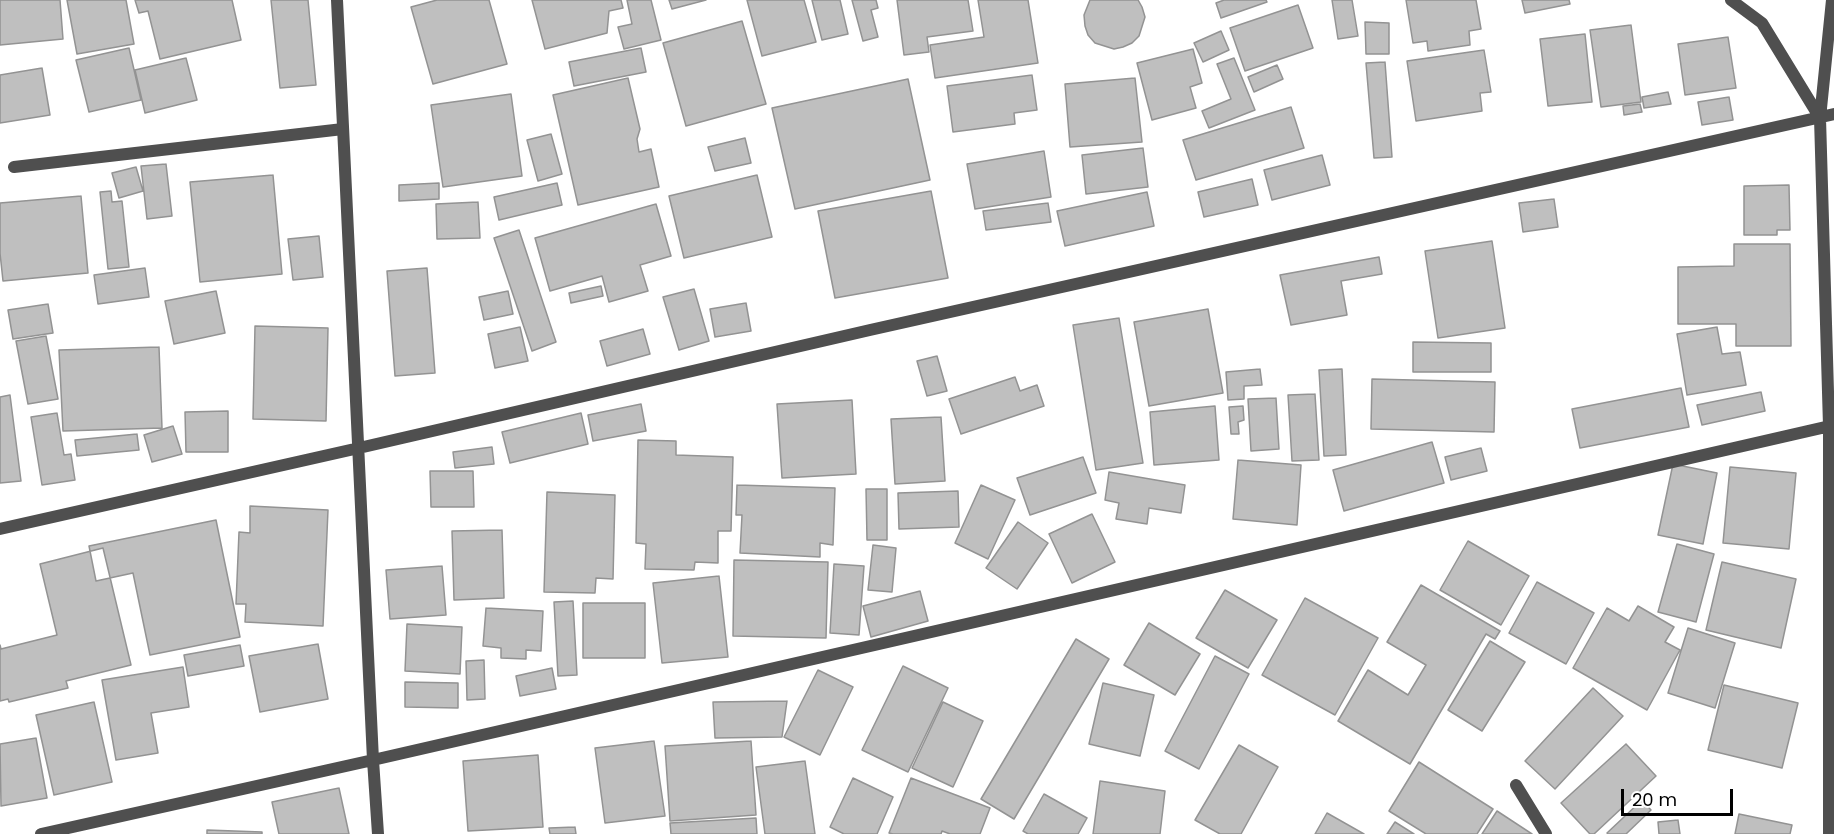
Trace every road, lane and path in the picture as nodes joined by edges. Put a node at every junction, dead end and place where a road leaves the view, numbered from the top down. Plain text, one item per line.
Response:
1 (337, 0) edge
2 (1731, 0) edge
3 (1832, 0) edge
4 (1834, 114) edge
5 (1820, 118) junction
6 (344, 129) junction
7 (14, 167) dead end
8 (1831, 425) edge
9 (359, 448) junction
10 (0, 529) edge
11 (373, 760) junction
12 (1516, 785) dead end
13 (41, 834) edge
14 (378, 834) edge
15 (1546, 834) edge
16 (1828, 834) edge

1 - 6 street
2 - 5 street
3 - 5 street
4 - 5 street
5 - 8 street
5 - 9 street
6 - 7 street
6 - 9 street
8 - 11 street
8 - 16 street
9 - 10 street
9 - 11 street
11 - 13 street
11 - 14 street
12 - 15 street

